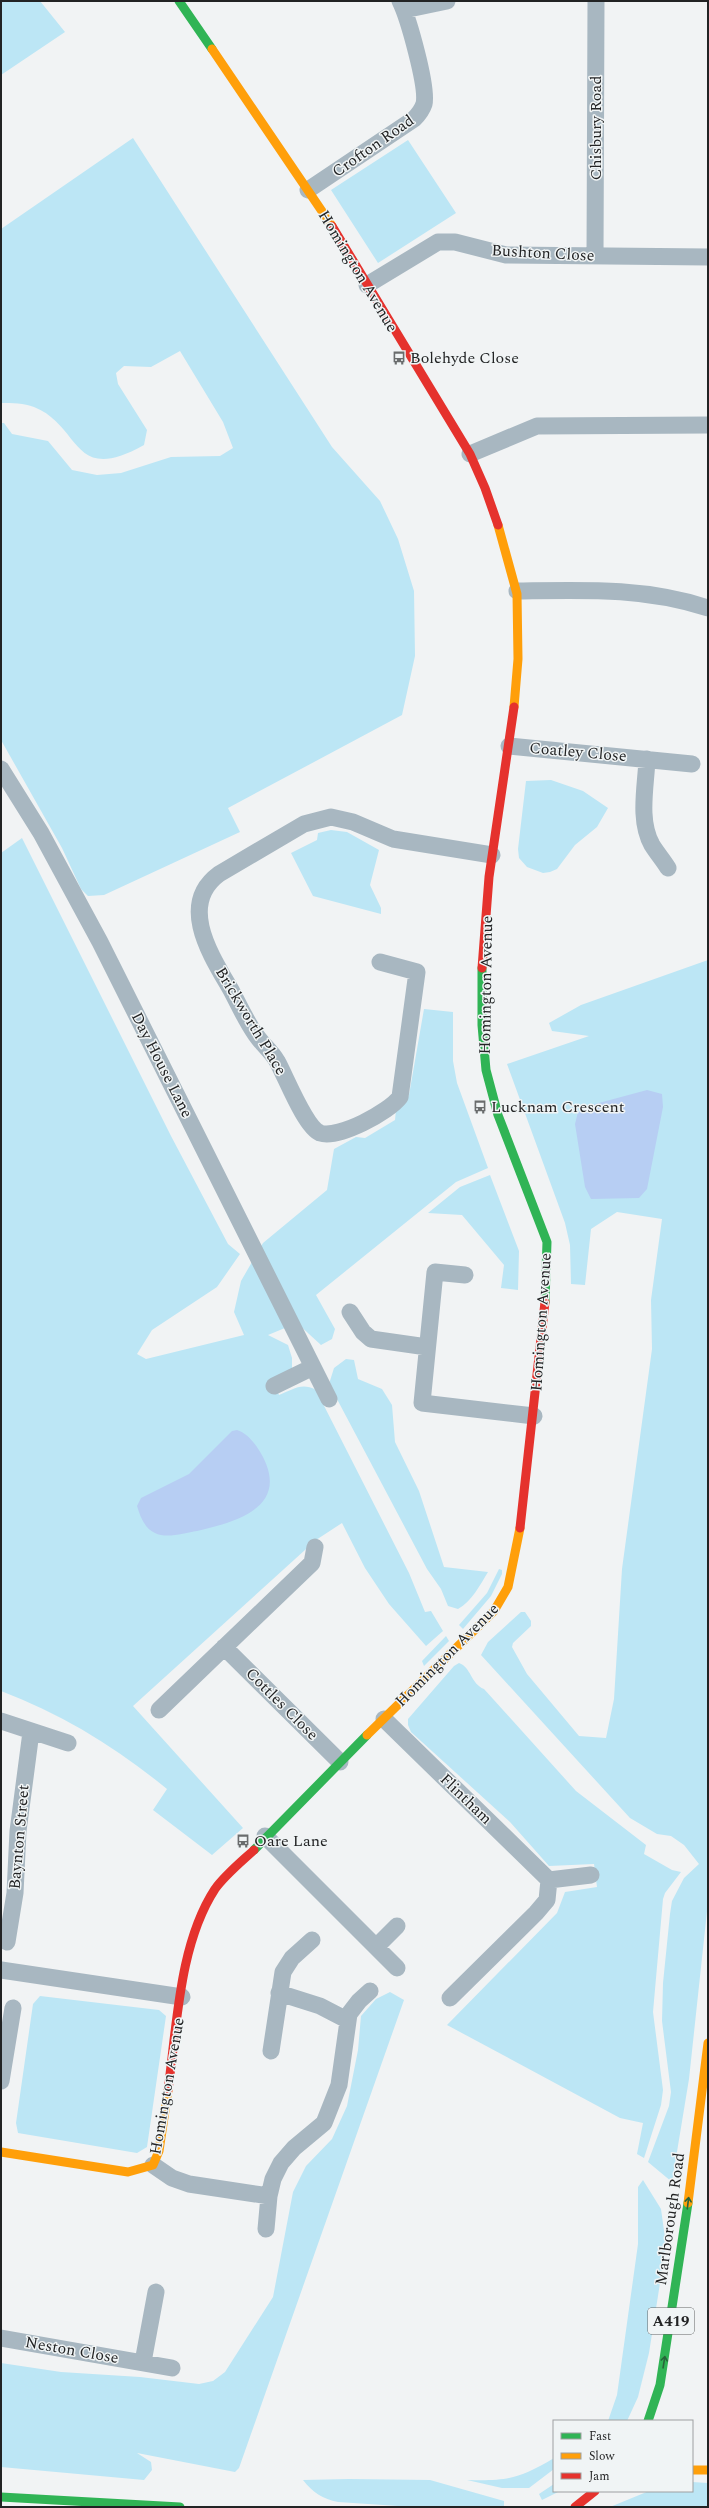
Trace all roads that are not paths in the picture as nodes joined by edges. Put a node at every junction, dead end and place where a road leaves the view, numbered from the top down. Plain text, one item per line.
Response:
1 (179, 1) edge
2 (447, 1) edge
3 (596, 1) edge
4 (402, 5) edge
5 (308, 190) junction
6 (595, 256) junction
7 (708, 257) edge
8 (367, 285) junction
9 (708, 425) edge
10 (470, 454) junction
11 (517, 591) junction
12 (708, 608) edge
13 (509, 746) junction
14 (648, 759) junction
15 (692, 764) dead end
16 (1, 770) edge
17 (492, 855) junction
18 (668, 868) dead end
19 (380, 962) dead end
20 (465, 1275) dead end
21 (350, 1312) dead end
22 (427, 1347) junction
23 (313, 1367) junction
24 (274, 1386) dead end
25 (329, 1399) dead end
26 (534, 1416) junction
27 (315, 1547) dead end
28 (224, 1647) junction
29 (159, 1710) dead end
30 (384, 1719) junction
31 (1, 1721) edge
32 (31, 1732) junction
33 (68, 1743) dead end
34 (340, 1762) junction
35 (265, 1836) junction
36 (591, 1875) dead end
37 (549, 1880) junction
38 (397, 1926) dead end
39 (312, 1940) dead end
40 (7, 1942) dead end
41 (377, 1946) junction
42 (397, 1968) dead end
43 (1, 1970) edge
44 (370, 1991) dead end
45 (279, 1993) junction
46 (182, 1997) junction
47 (450, 1998) dead end
48 (13, 2008) dead end
49 (347, 2020) junction
50 (708, 2044) edge
51 (271, 2051) dead end
52 (1, 2080) edge
53 (1, 2152) edge
54 (153, 2164) junction
55 (269, 2196) junction
56 (266, 2229) dead end
57 (156, 2292) dead end
58 (1, 2338) edge
59 (143, 2362) junction
60 (172, 2368) dead end
61 (648, 2420) edge
62 (693, 2470) edge
63 (708, 2470) edge
64 (594, 2492) edge
65 (1, 2497) edge
66 (180, 2507) edge
67 (575, 2507) edge

1 - 5 main road, Homington Avenue
2 - 4 street
3 - 6 street, Chisbury Road
4 - 5 street, Crofton Road
5 - 8 main road, Homington Avenue
6 - 7 street, Bushton Close
6 - 8 street, Bushton Close
8 - 10 main road, Homington Avenue
9 - 10 street
10 - 11 main road, Homington Avenue
11 - 12 street
11 - 13 main road, Homington Avenue
13 - 14 street, Coatley Close
13 - 17 main road, Homington Avenue
14 - 15 street, Coatley Close
14 - 18 street, Coatley Close
16 - 23 street, Day House Lane
17 - 19 street, Brickworth Place
17 - 26 main road, Homington Avenue
20 - 22 street
21 - 22 street
22 - 26 street
23 - 24 street
23 - 25 street, Day House Lane
26 - 30 main road, Homington Avenue
27 - 28 street
28 - 29 street
28 - 34 street, Cottles Close
30 - 34 main road, Homington Avenue
30 - 37 street, Flintham
31 - 32 street
32 - 33 street
32 - 40 street, Baynton Street
34 - 35 main road, Homington Avenue
35 - 41 street
35 - 46 main road, Homington Avenue
36 - 37 street
37 - 47 street
38 - 41 street
39 - 45 street
41 - 42 street
43 - 46 street, Homington Avenue
44 - 49 street
45 - 49 street
45 - 51 street
46 - 54 main road, Homington Avenue
48 - 52 street
49 - 55 street
61 -> 50 main road, Marlborough Road / A419
53 - 54 main road, Homington Avenue
54 - 55 street
55 - 56 street
57 - 59 street
58 - 59 street, Neston Close
59 - 60 street, Neston Close
62 - 63 main road
64 - 67 main road
65 - 66 main road

